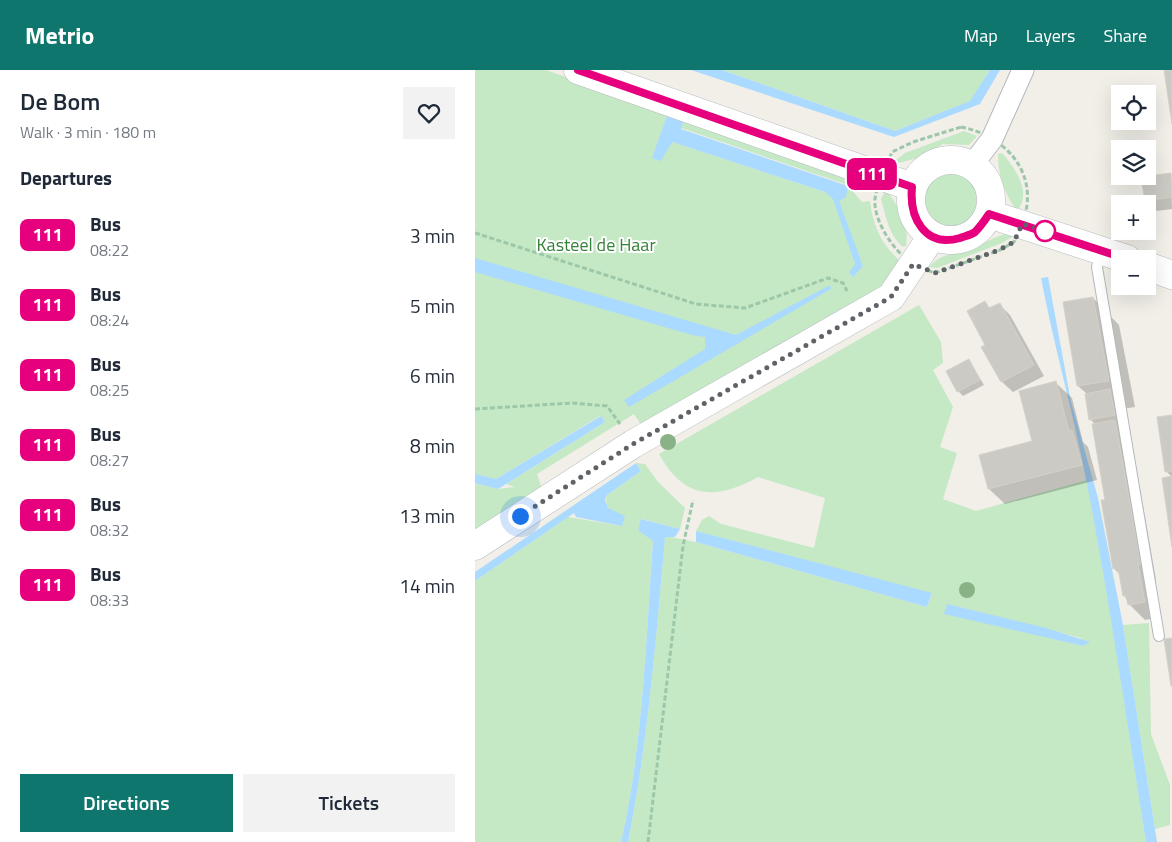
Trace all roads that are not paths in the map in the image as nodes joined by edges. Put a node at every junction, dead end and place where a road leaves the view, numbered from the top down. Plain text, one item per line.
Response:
1 (578, 70) edge
2 (1023, 70) edge
3 (972, 165) junction
4 (912, 187) junction
5 (989, 214) junction
6 (932, 236) junction
7 (1101, 250) junction
8 (1111, 253) edge
9 (1156, 269) edge
10 (1172, 275) edge
11 (475, 546) edge
12 (1159, 636) dead end

1 - 4 street
2 - 3 street
3 - 4 street
3 - 5 street
4 - 6 street
5 - 6 street
5 - 7 street
6 - 11 street
7 - 8 street
7 - 12 lane
9 - 10 street

